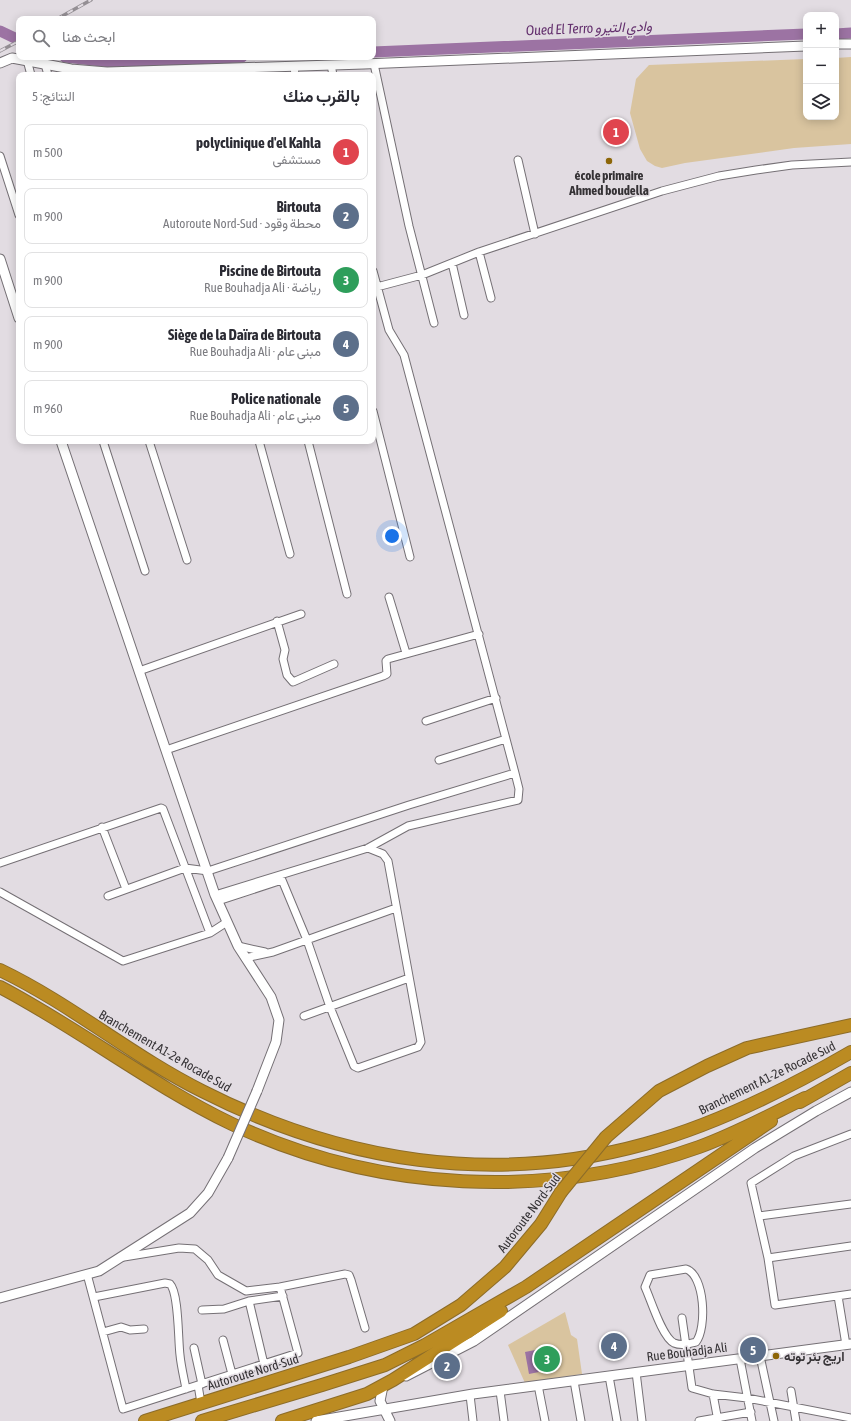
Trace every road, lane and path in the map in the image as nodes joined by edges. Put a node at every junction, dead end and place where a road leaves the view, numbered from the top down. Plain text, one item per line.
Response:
1 (839, 44) edge
2 (851, 44) edge
3 (803, 46) edge
4 (16, 59) edge
5 (27, 60) joint
6 (0, 63) edge
7 (45, 64) junction
8 (374, 64) junction
9 (331, 65) junction
10 (294, 70) edge
11 (252, 71) edge
12 (30, 72) edge
13 (47, 72) edge
14 (72, 72) edge
15 (106, 72) edge
16 (212, 72) edge
17 (332, 72) edge
18 (376, 72) edge
19 (376, 73) edge
20 (0, 156) edge
21 (518, 160) dead end
22 (851, 162) edge
23 (16, 206) edge
24 (535, 234) junction
25 (479, 252) junction
26 (0, 259) edge
27 (452, 263) junction
28 (422, 275) junction
29 (376, 288) edge
30 (376, 291) edge
31 (492, 298) dead end
32 (16, 309) edge
33 (464, 314) dead end
34 (434, 323) dead end
35 (376, 423) edge
36 (62, 444) edge
37 (104, 444) edge
38 (150, 444) edge
39 (260, 444) edge
40 (309, 444) edge
41 (290, 554) dead end
42 (410, 557) dead end
43 (187, 560) dead end
44 (145, 571) dead end
45 (347, 594) dead end
46 (389, 597) dead end
47 (301, 614) dead end
48 (277, 621) junction
49 (478, 634) junction
50 (406, 653) junction
51 (334, 664) dead end
52 (139, 671) junction
53 (496, 698) junction
54 (426, 721) dead end
55 (506, 739) junction
56 (166, 750) junction
57 (438, 760) dead end
58 (515, 772) junction
59 (102, 828) junction
60 (368, 848) junction
61 (0, 863) edge
62 (185, 868) junction
63 (208, 871) junction
64 (126, 889) junction
65 (0, 892) edge
66 (108, 896) dead end
67 (217, 898) junction
68 (396, 908) junction
69 (227, 922) junction
70 (210, 933) junction
71 (307, 940) junction
72 (238, 946) junction
73 (269, 953) junction
74 (245, 958) junction
75 (0, 970) edge
76 (409, 978) junction
77 (0, 987) edge
78 (330, 1007) junction
79 (304, 1016) dead end
80 (851, 1025) edge
81 (851, 1052) edge
82 (851, 1073) edge
83 (851, 1092) edge
84 (806, 1098) junction
85 (851, 1134) edge
86 (851, 1204) edge
87 (759, 1216) junction
88 (851, 1246) edge
89 (122, 1257) junction
90 (768, 1258) junction
91 (87, 1274) junction
92 (545, 1275) junction
93 (280, 1288) junction
94 (851, 1294) edge
95 (283, 1296) junction
96 (838, 1296) junction
97 (0, 1298) edge
98 (94, 1298) junction
99 (249, 1301) junction
100 (202, 1310) dead end
101 (682, 1318) dead end
102 (365, 1328) dead end
103 (144, 1329) dead end
104 (103, 1332) junction
105 (223, 1340) dead end
106 (686, 1344) junction
107 (849, 1344) edge
108 (194, 1348) dead end
109 (760, 1356) junction
110 (740, 1359) junction
111 (264, 1364) junction
112 (688, 1365) junction
113 (636, 1372) junction
114 (232, 1374) junction
115 (609, 1376) junction
116 (574, 1381) junction
117 (388, 1383) junction
118 (200, 1385) junction
119 (538, 1385) junction
120 (186, 1389) junction
121 (500, 1391) junction
122 (791, 1391) dead end
123 (713, 1394) junction
124 (470, 1395) junction
125 (747, 1398) junction
126 (201, 1403) junction
127 (771, 1403) junction
128 (794, 1408) junction
129 (385, 1410) junction
130 (750, 1412) junction
131 (834, 1418) edge
132 (851, 1418) edge
133 (718, 1420) edge
134 (145, 1421) edge
135 (202, 1421) edge
136 (282, 1421) edge
137 (316, 1421) edge
138 (390, 1421) edge
139 (473, 1421) edge
140 (504, 1421) edge
141 (545, 1421) edge
142 (581, 1421) edge
143 (617, 1421) edge
144 (642, 1421) edge
145 (699, 1421) edge
146 (752, 1421) edge
147 (774, 1421) edge
148 (796, 1421) edge

1 - 2 street
3 - 8 street
4 - 6 street
5 - 7 street
5 - 12 street
7 - 13 street
7 - 14 street
8 - 9 street
8 - 18 street
9 - 10 street
9 - 17 street
10 - 11 street
11 - 16 street
14 - 15 street
19 - 28 street
20 - 23 street
21 - 24 street
22 - 24 street
24 - 25 street
25 - 27 street
25 - 31 street
26 - 32 street
27 - 28 street
27 - 33 street
28 - 29 street
28 - 34 street
30 - 49 street
35 - 42 street
36 - 52 street
37 - 44 street
38 - 43 street
39 - 41 street
40 - 45 street
46 - 50 street
47 - 48 street
48 - 51 street
48 - 52 street
49 - 50 street
49 - 53 street
50 - 56 street
52 - 56 street
53 - 54 street
53 - 55 street
55 - 57 street
55 - 58 street
56 - 63 street
58 - 60 street
58 - 63 street
59 - 61 street
59 - 62 street
59 - 64 street
60 - 67 street
60 - 68 street
62 - 63 street
62 - 64 street
62 - 70 street
63 - 67 street
64 - 66 street
65 - 70 street
67 - 69 street
67 - 71 street
68 - 71 street
68 - 76 street
69 - 70 street
69 - 72 street
71 - 73 street
71 - 78 street
72 - 73 street
72 - 74 street
73 - 74 street
74 - 89 street, bridge
75 - 81 highway, Branchement A1-2e Rocade Sud
76 - 78 street
76 - 78 street
77 - 84 highway
78 - 79 street
80 - 126 highway, Autoroute Nord-Sud, bridge
82 - 84 highway
83 - 117 street
84 - 92 highway
85 - 87 street
86 - 87 street
87 - 90 street
88 - 90 street
89 - 91 street
89 - 93 street
90 - 96 street
91 - 97 street
91 - 98 street
92 - 117 highway
92 - 135 highway
93 - 95 street
93 - 102 street
94 - 96 street
95 - 99 street
95 - 111 street
96 - 107 street
98 - 104 street
98 - 120 street
99 - 100 street
99 - 111 street
101 - 106 street
103 - 104 street
104 - 120 street
105 - 114 street
106 - 106 street
106 - 112 street
107 - 109 street, Rue Bouhadja Ali
108 - 118 street
109 - 110 street, Rue Bouhadja Ali
109 - 127 street
110 - 112 street, Rue Bouhadja Ali
110 - 125 street
111 - 114 street
112 - 113 street, Rue Bouhadja Ali
112 - 123 street
113 - 115 street, Rue Bouhadja Ali
113 - 144 street
114 - 118 street
115 - 116 street, Rue Bouhadja Ali
115 - 143 street
116 - 119 street, Rue Bouhadja Ali
116 - 142 street
117 - 129 street
117 - 136 highway
118 - 120 street
118 - 126 street
119 - 121 street, Rue Bouhadja Ali
119 - 141 street
121 - 124 street, Rue Bouhadja Ali
121 - 140 street
122 - 128 street
123 - 125 street
123 - 133 street
124 - 129 street, Rue Bouhadja Ali
124 - 139 street
125 - 127 street
125 - 130 street
126 - 134 highway, Autoroute Nord-Sud
127 - 128 street
127 - 147 street
128 - 131 street
128 - 148 street
129 - 137 street, Rue Bouhadja Ali
129 - 138 street
130 - 133 street
130 - 146 street
131 - 132 street
133 - 145 street

